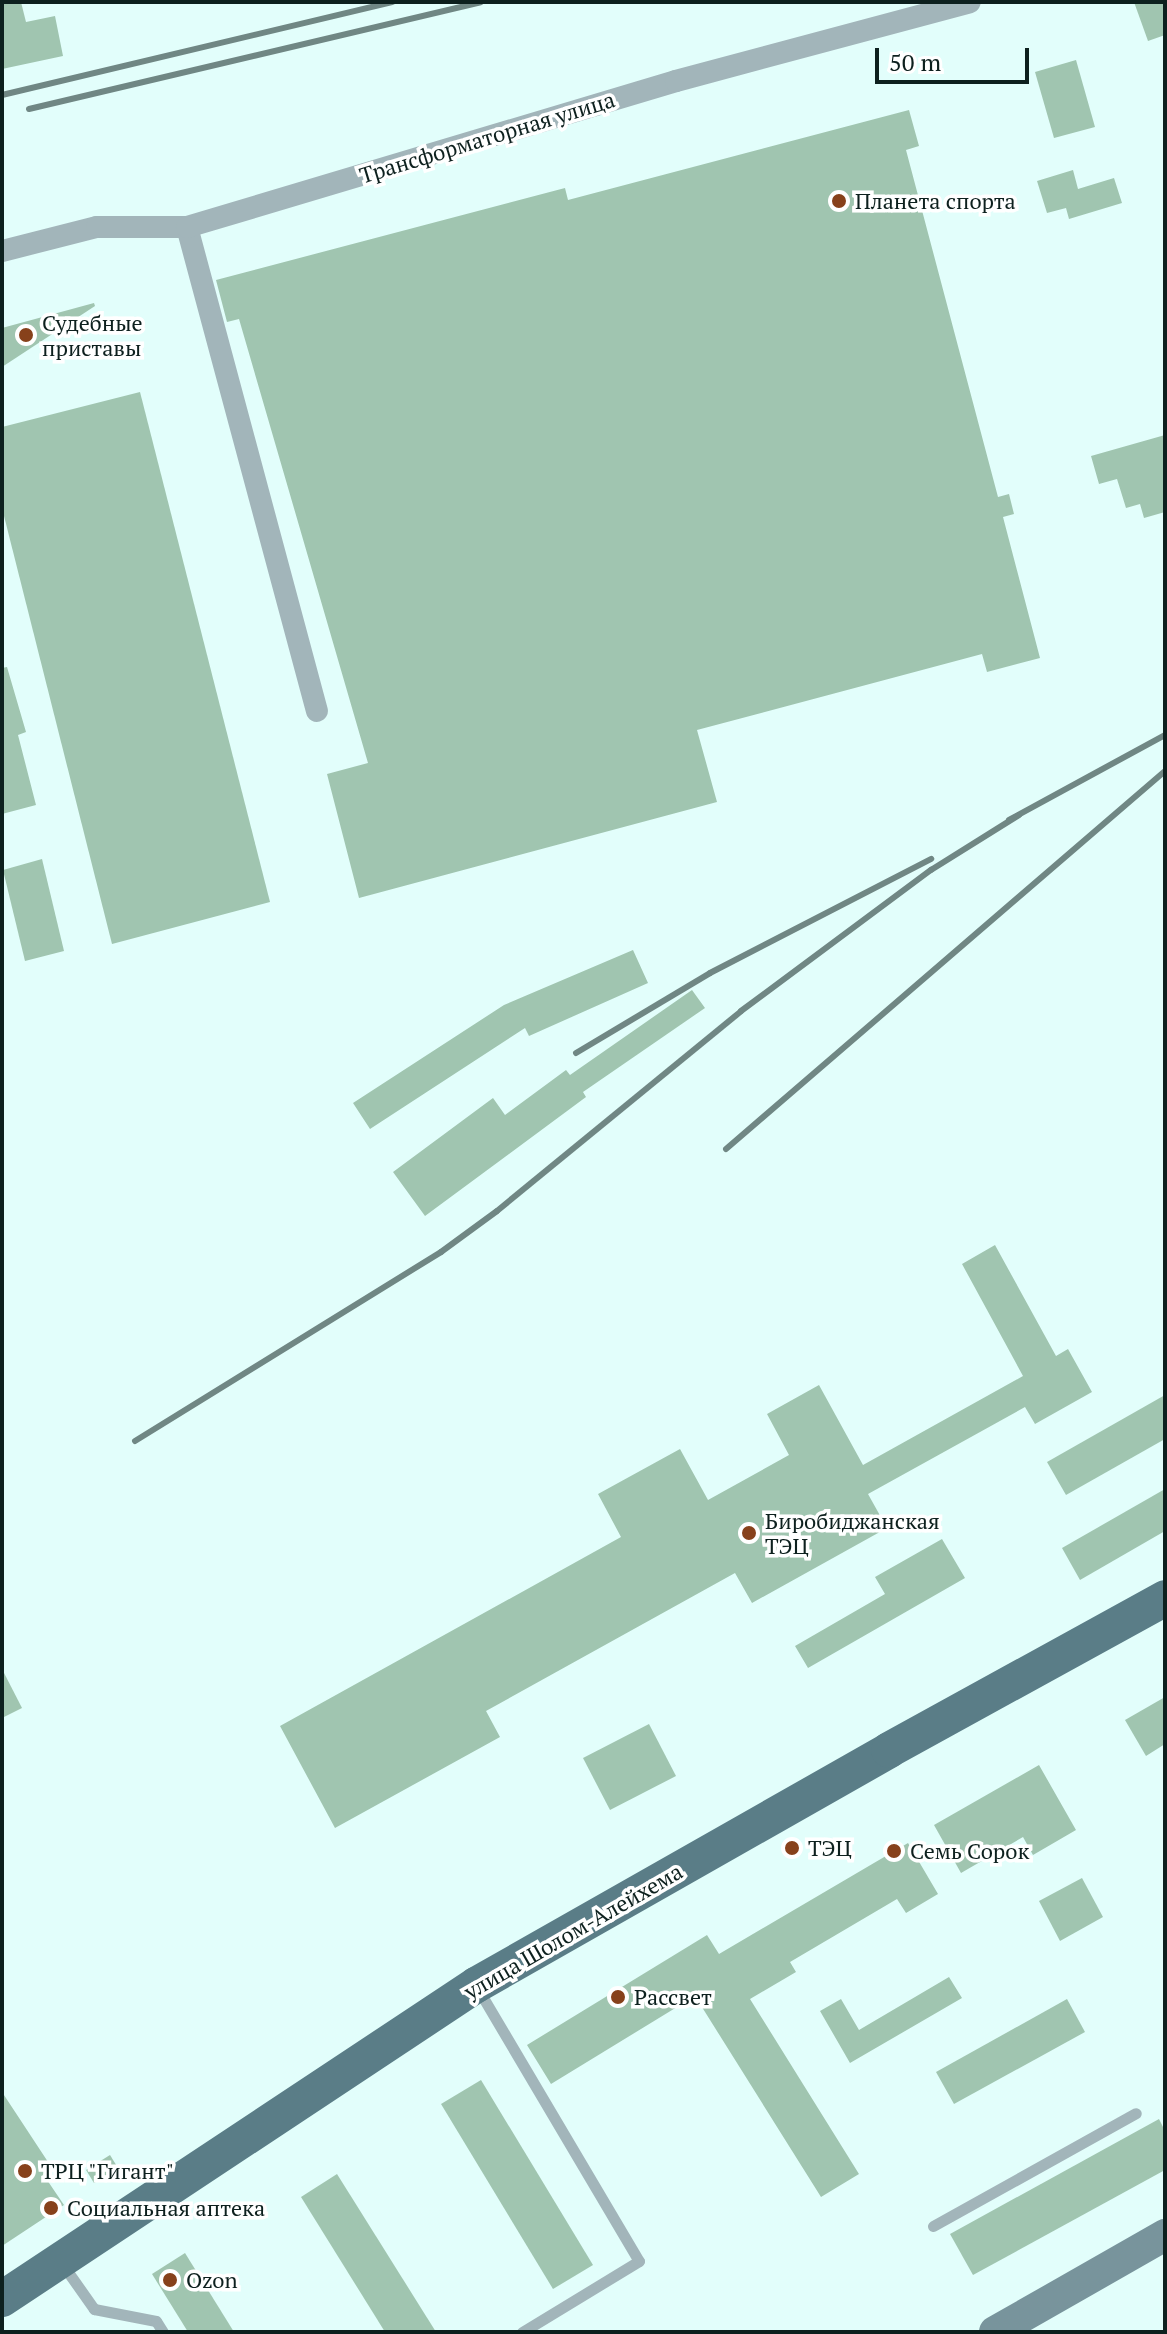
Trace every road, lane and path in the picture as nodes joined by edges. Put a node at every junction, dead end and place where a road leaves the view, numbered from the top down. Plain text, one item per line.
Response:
1 (970, 2) edge
2 (187, 227) junction
3 (2, 251) edge
4 (317, 711) dead end
5 (1165, 1598) edge
6 (476, 1985) junction
7 (1136, 2113) dead end
8 (933, 2226) dead end
9 (1165, 2235) edge
10 (1165, 2258) edge
11 (60, 2261) junction
12 (2, 2299) edge
13 (163, 2332) edge
14 (522, 2332) edge
15 (995, 2332) edge
16 (1036, 2332) edge

1 - 2 street, Трансформаторная улица
2 - 3 street, Трансформаторная улица
2 - 4 street
5 - 6 main road, улица Шолом-Алейхема
6 - 11 main road, улица Шолом-Алейхема
6 - 14 lane
7 - 8 lane
9 - 15 main road
10 - 16 main road
11 - 12 main road, улица Шолом-Алейхема
11 - 13 lane

